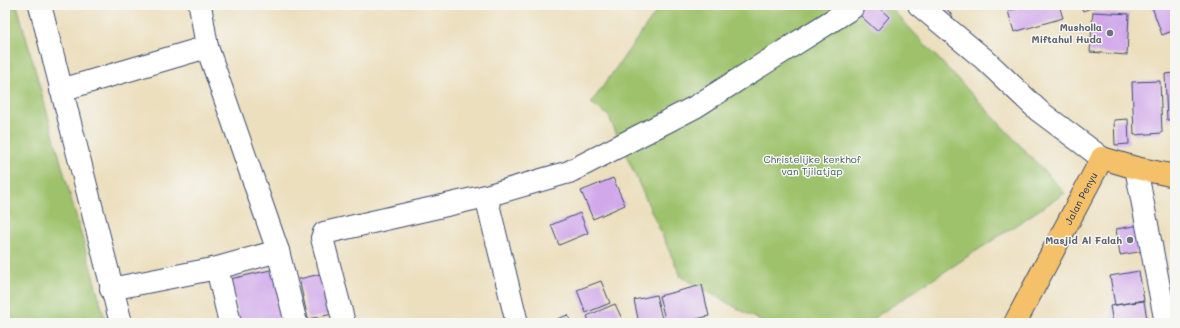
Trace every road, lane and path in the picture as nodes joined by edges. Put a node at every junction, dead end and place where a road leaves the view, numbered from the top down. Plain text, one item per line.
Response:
1 (40, 5) edge
2 (200, 5) edge
3 (925, 7) edge
4 (852, 8) dead end
5 (207, 47) junction
6 (61, 90) junction
7 (1102, 158) junction
8 (1136, 168) junction
9 (1175, 176) edge
10 (486, 196) junction
11 (278, 251) junction
12 (217, 268) junction
13 (111, 289) junction
14 (121, 323) edge
15 (230, 323) edge
16 (296, 323) edge
17 (344, 323) edge
18 (517, 323) edge
19 (1015, 323) edge
20 (1166, 323) edge

1 - 6 street
2 - 5 street
3 - 7 street
4 - 10 street
5 - 6 street
5 - 11 street
6 - 13 street
7 - 8 main road
7 - 19 main road, Jalan Penyu
8 - 9 main road
8 - 20 street
10 - 17 street
10 - 18 street
11 - 12 street
11 - 16 street
12 - 13 street
12 - 15 street
13 - 14 street

